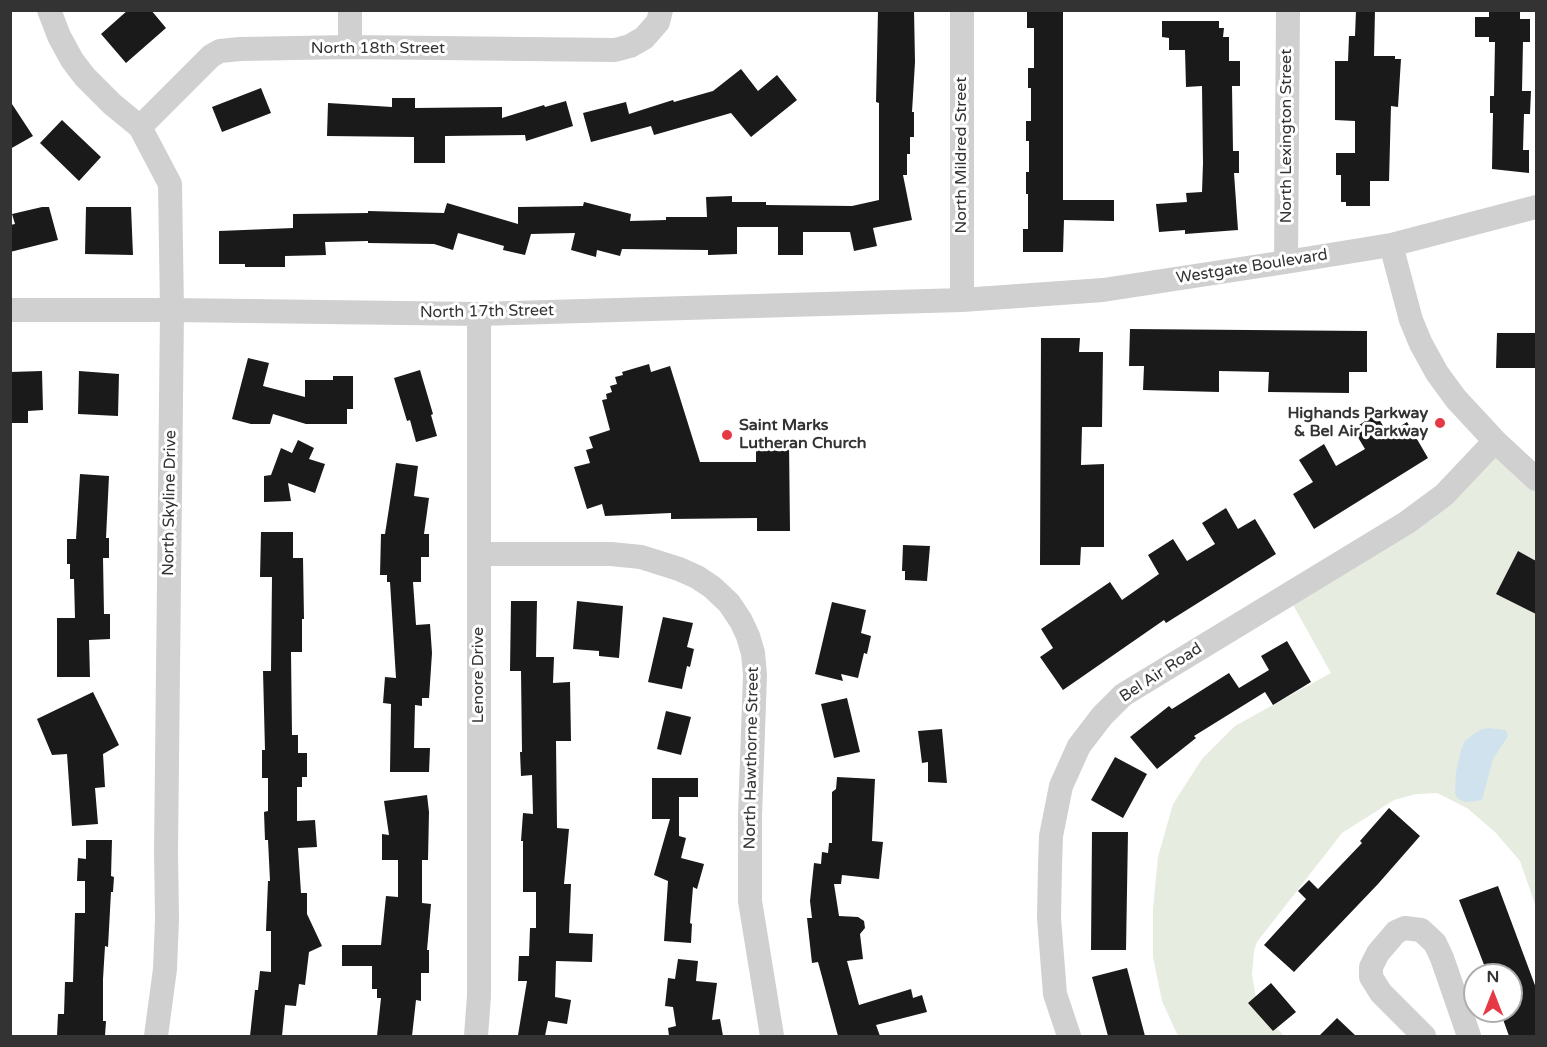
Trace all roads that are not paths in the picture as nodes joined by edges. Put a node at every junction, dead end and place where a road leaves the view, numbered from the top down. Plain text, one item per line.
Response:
1 (49, 10) edge
2 (350, 10) edge
3 (661, 10) edge
4 (962, 10) edge
5 (1288, 10) edge
6 (350, 47) junction
7 (140, 127) junction
8 (1536, 207) edge
9 (1391, 244) junction
10 (1286, 262) junction
11 (962, 300) junction
12 (10, 310) edge
13 (172, 310) junction
14 (479, 314) junction
15 (1495, 441) junction
16 (1536, 479) edge
17 (478, 554) junction
18 (156, 1036) edge
19 (476, 1036) edge
20 (772, 1036) edge
21 (1069, 1036) edge
22 (1424, 1036) edge
23 (1469, 1036) edge

1 - 7 street, North Skyline Drive
2 - 6 street
3 - 6 street, North 18th Street
4 - 11 street, North Mildred Street
5 - 10 street, North Lexington Street
6 - 7 street, North 18th Street
7 - 13 street, North Skyline Drive
8 - 9 street, Westgate Boulevard
9 - 10 street, Westgate Boulevard
9 - 15 street
10 - 11 street, Westgate Boulevard
11 - 14 street, North 17th Street
12 - 13 street, North 17th Street
13 - 14 street, North 17th Street
13 - 18 street, North Skyline Drive
14 - 17 street, Lenore Drive
15 - 16 street
15 - 21 street, Bel Air Road
17 - 19 street, Lenore Drive
17 - 20 street, North Hawthorne Street
22 - 23 street

